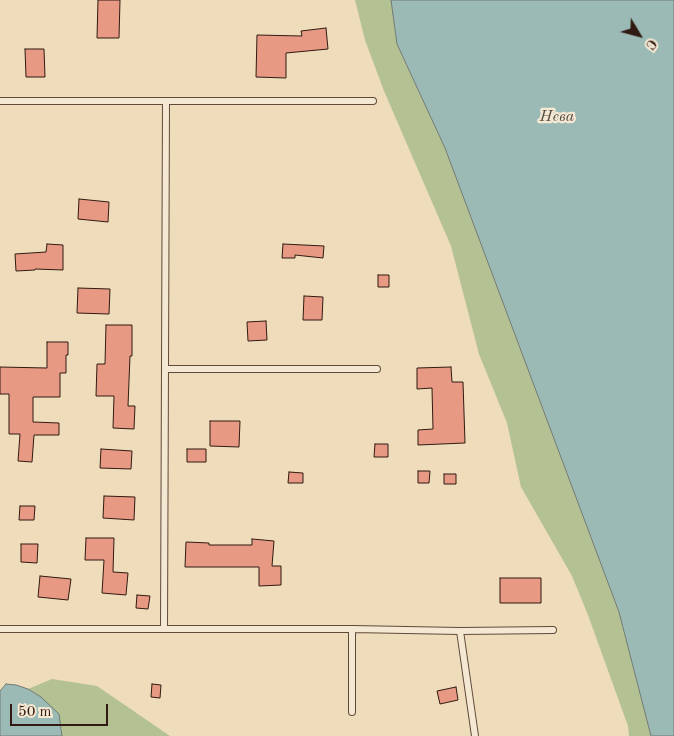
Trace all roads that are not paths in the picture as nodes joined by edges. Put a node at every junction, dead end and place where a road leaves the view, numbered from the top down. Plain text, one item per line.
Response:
1 (0, 101) edge
2 (166, 101) junction
3 (373, 101) dead end
4 (165, 369) junction
5 (377, 369) dead end
6 (0, 629) edge
7 (164, 629) junction
8 (352, 629) junction
9 (553, 630) dead end
10 (460, 631) junction
11 (352, 712) dead end
12 (475, 736) edge

1 - 2 lane
2 - 3 lane
2 - 4 lane
4 - 5 lane
4 - 7 lane
6 - 7 lane
7 - 8 lane
8 - 10 lane
8 - 11 lane
9 - 10 lane
10 - 12 lane

